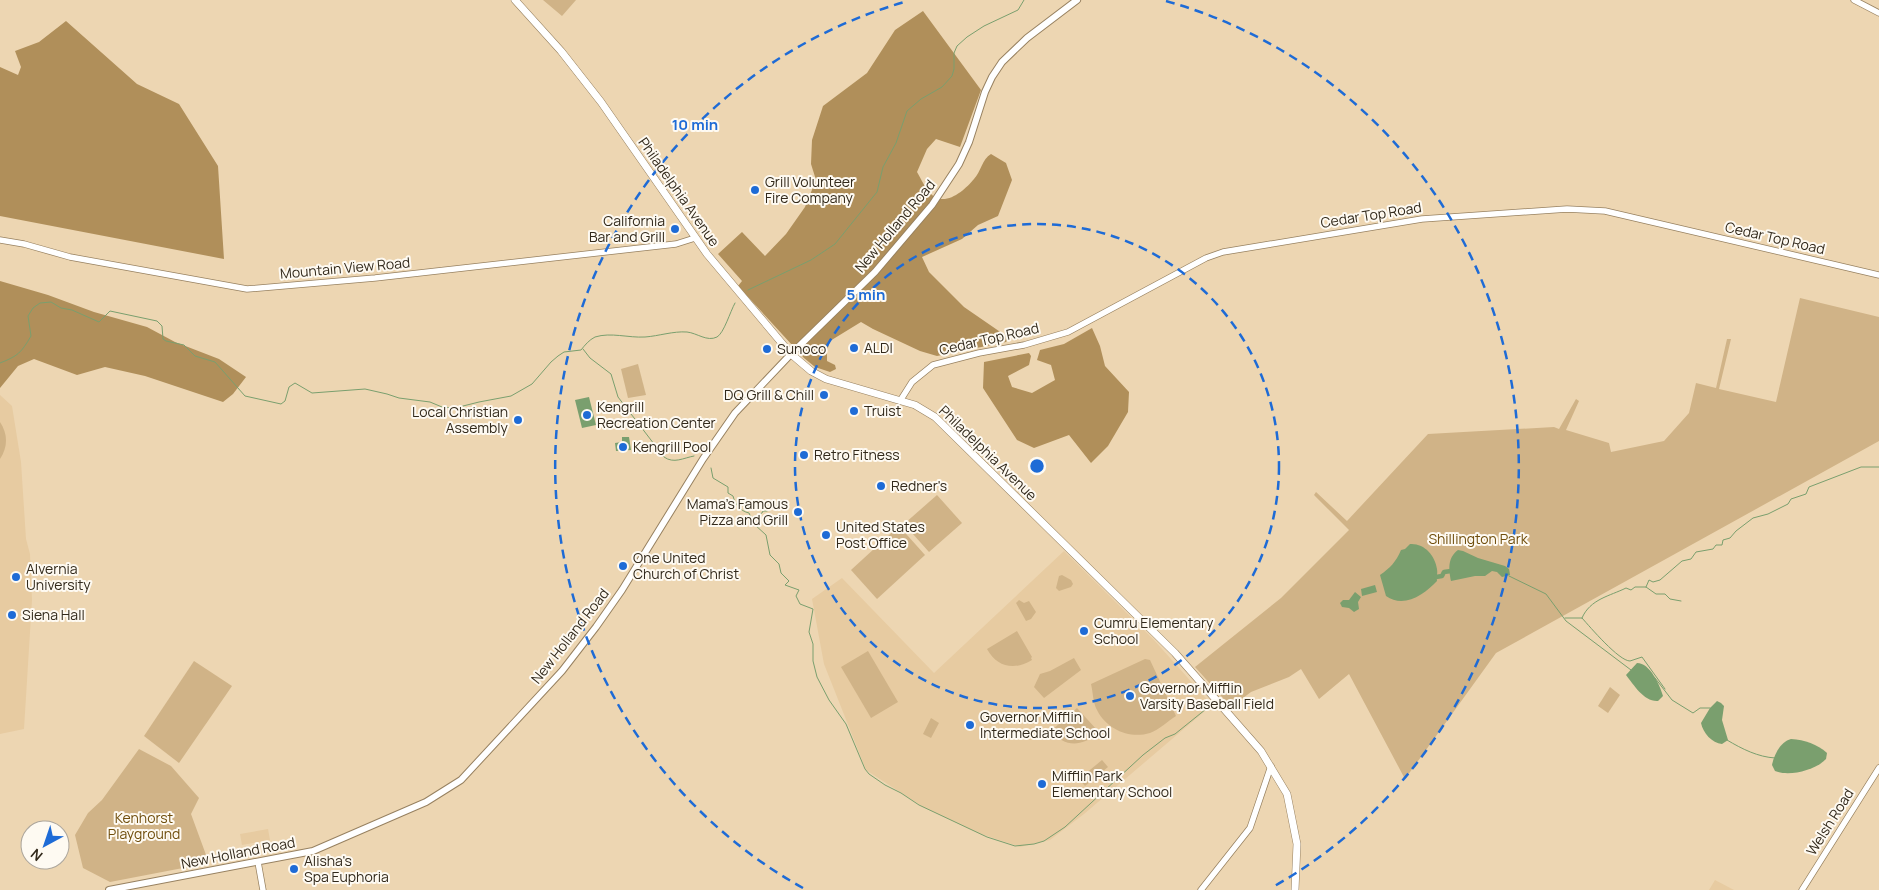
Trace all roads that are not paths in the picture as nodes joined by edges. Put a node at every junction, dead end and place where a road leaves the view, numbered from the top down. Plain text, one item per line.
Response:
1 (515, 0) edge
2 (1078, 0) edge
3 (1854, 0) edge
4 (1879, 13) edge
5 (695, 238) junction
6 (0, 240) edge
7 (1879, 275) edge
8 (791, 354) junction
9 (900, 400) junction
10 (1272, 766) junction
11 (1879, 768) edge
12 (258, 862) junction
13 (109, 890) edge
14 (263, 890) edge
15 (1201, 890) edge
16 (1295, 890) edge
17 (1802, 890) edge

1 - 5 main road, Philadelphia Avenue
2 - 8 main road, New Holland Road
3 - 4 street
5 - 6 street, Mountain View Road
5 - 8 main road, Philadelphia Avenue
7 - 9 street, Cedar Top Road
8 - 9 main road, Philadelphia Avenue
8 - 12 main road, New Holland Road
9 - 10 main road, Philadelphia Avenue
10 - 15 street
10 - 16 main road, Philadelphia Avenue
11 - 17 street, Welsh Road
12 - 13 main road, New Holland Road
12 - 14 street

